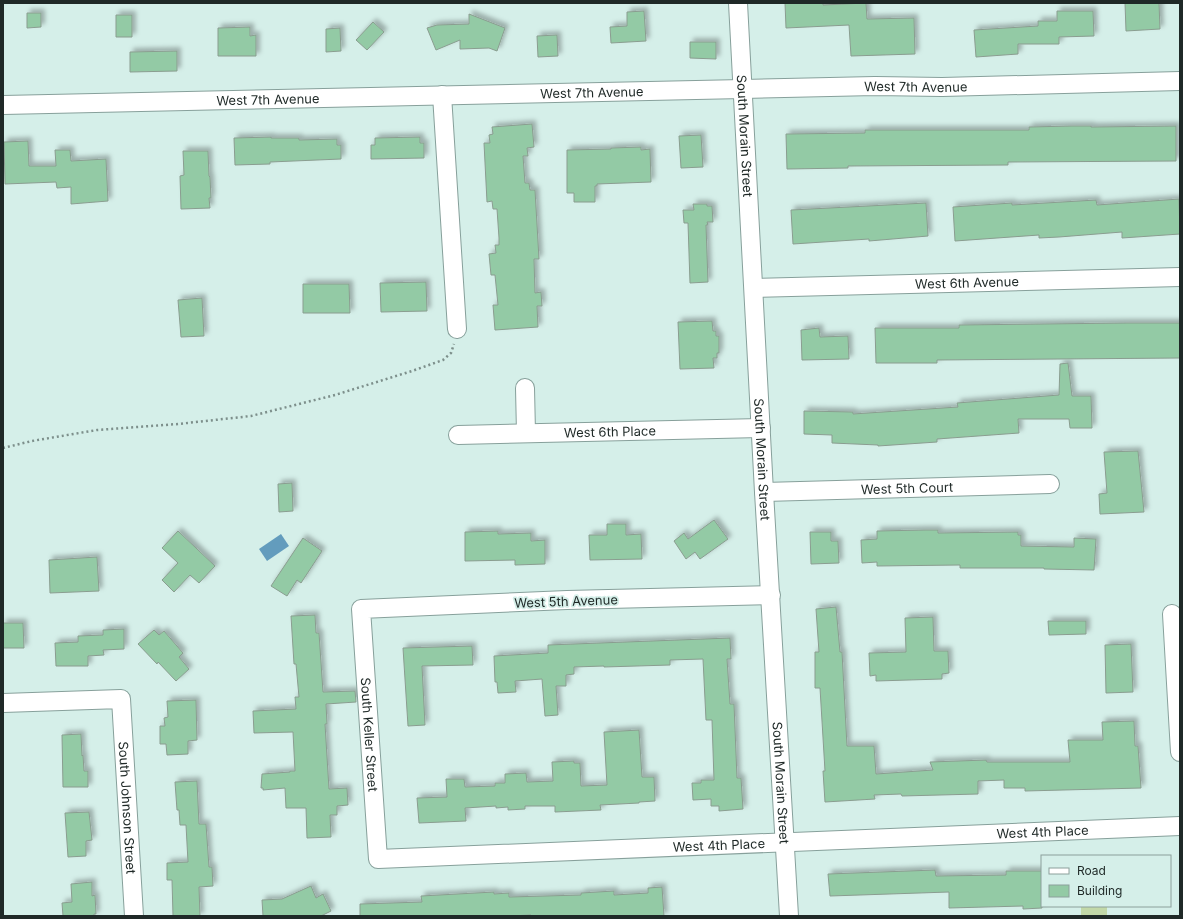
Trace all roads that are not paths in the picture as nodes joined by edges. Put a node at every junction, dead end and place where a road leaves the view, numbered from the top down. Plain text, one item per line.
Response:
1 (738, 3) edge
2 (1180, 81) edge
3 (743, 89) junction
4 (442, 95) junction
5 (3, 105) edge
6 (1180, 277) edge
7 (754, 288) junction
8 (457, 329) road end
9 (525, 388) dead end
10 (761, 428) junction
11 (526, 433) junction
12 (458, 435) dead end
13 (1050, 484) dead end
14 (764, 492) junction
15 (771, 595) junction
16 (361, 609) joint
17 (1172, 614) dead end
18 (3, 703) edge
19 (1180, 752) edge
20 (1180, 826) edge
21 (785, 842) junction
22 (378, 859) joint
23 (134, 916) edge
24 (789, 916) edge

1 - 3 street, South Morain Street
2 - 3 street, West 7th Avenue
3 - 4 street, West 7th Avenue
3 - 7 street, South Morain Street
4 - 5 street, West 7th Avenue
4 - 8 street
6 - 7 street, West 6th Avenue
7 - 10 street, South Morain Street
9 - 11 street
10 - 11 street, West 6th Place
10 - 14 street, South Morain Street
11 - 12 street, West 6th Place
13 - 14 street, West 5th Court
14 - 15 street, South Morain Street
15 - 16 street, West 5th Avenue
15 - 21 street, South Morain Street
16 - 22 street, South Keller Street
17 - 19 street
18 - 23 street, South Johnson Street
20 - 21 street, West 4th Place
21 - 22 street, West 4th Place
21 - 24 street, South Morain Street

